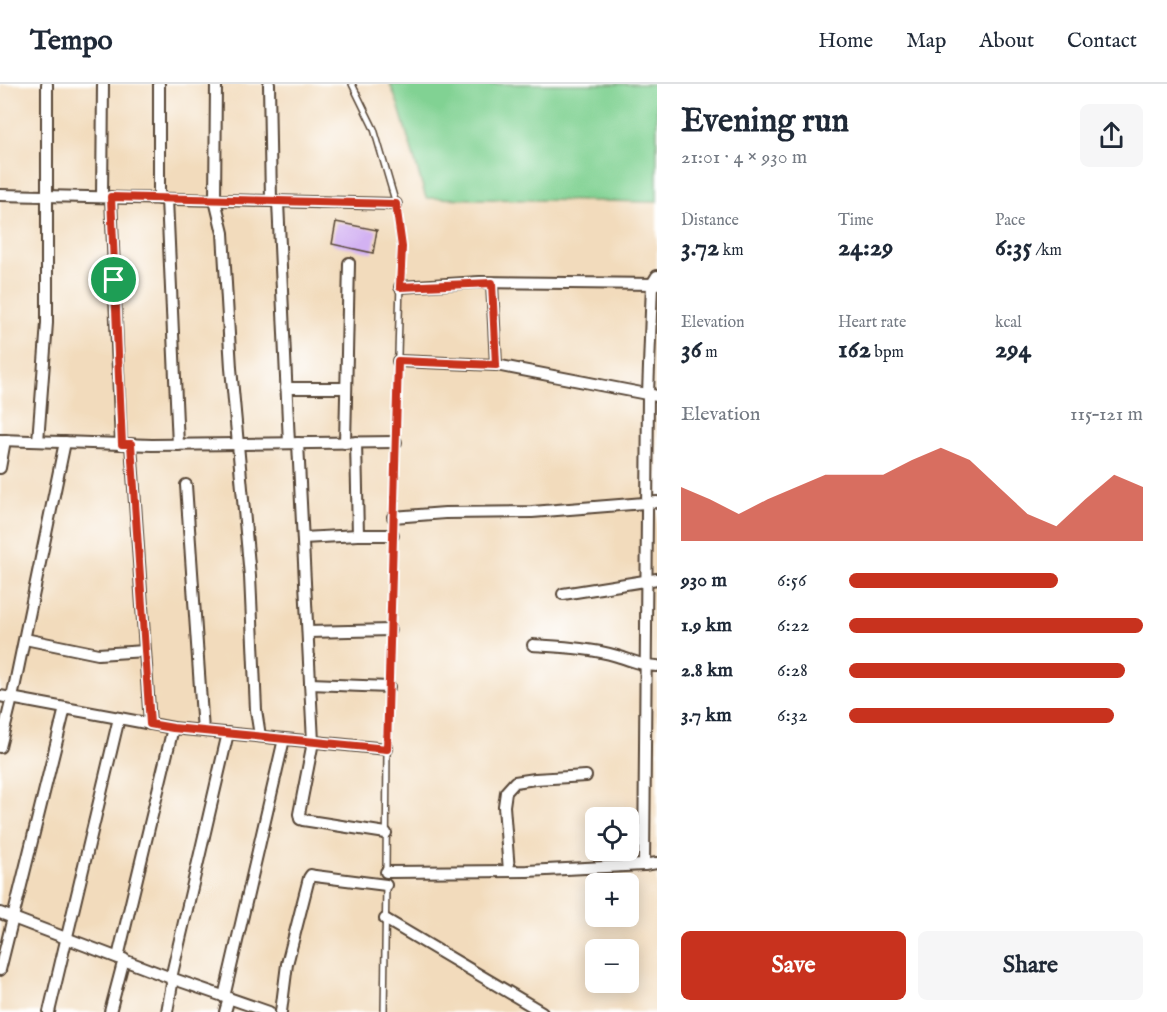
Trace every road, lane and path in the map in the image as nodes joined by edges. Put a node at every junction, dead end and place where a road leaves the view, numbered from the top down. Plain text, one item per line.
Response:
1 (47, 84) edge
2 (103, 84) edge
3 (159, 84) edge
4 (216, 84) edge
5 (269, 84) edge
6 (352, 84) edge
7 (0, 195) edge
8 (47, 196) junction
9 (106, 197) junction
10 (163, 199) junction
11 (214, 200) junction
12 (275, 201) junction
13 (396, 204) junction
14 (349, 263) dead end
15 (655, 281) edge
16 (492, 283) junction
17 (400, 287) junction
18 (398, 361) junction
19 (496, 365) junction
20 (286, 388) junction
21 (346, 388) junction
22 (653, 395) edge
23 (3, 440) edge
24 (38, 441) junction
25 (65, 442) junction
26 (351, 442) junction
27 (396, 442) junction
28 (293, 443) junction
29 (126, 444) junction
30 (239, 444) junction
31 (178, 445) junction
32 (0, 468) edge
33 (186, 484) dead end
34 (652, 502) edge
35 (393, 517) junction
36 (358, 535) junction
37 (393, 535) junction
38 (303, 538) junction
39 (652, 579) edge
40 (563, 594) dead end
41 (390, 630) junction
42 (308, 632) junction
43 (25, 639) junction
44 (533, 645) dead end
45 (145, 651) junction
46 (651, 666) edge
47 (310, 684) junction
48 (388, 687) junction
49 (0, 696) edge
50 (12, 699) junction
51 (64, 708) junction
52 (119, 718) junction
53 (150, 724) junction
54 (173, 728) junction
55 (203, 731) junction
56 (228, 733) junction
57 (260, 736) junction
58 (284, 739) junction
59 (313, 742) junction
60 (0, 747) edge
61 (387, 749) junction
62 (586, 776) dead end
63 (386, 833) junction
64 (657, 862) edge
65 (644, 865) junction
66 (386, 872) junction
67 (509, 872) junction
68 (386, 885) junction
69 (0, 913) edge
70 (12, 917) junction
71 (385, 919) junction
72 (66, 938) junction
73 (121, 958) junction
74 (0, 970) edge
75 (171, 978) junction
76 (227, 998) junction
77 (49, 1012) edge
78 (110, 1012) edge
79 (166, 1012) edge
80 (225, 1012) edge
81 (269, 1012) edge
82 (281, 1012) edge
83 (384, 1012) edge
84 (542, 1012) edge

1 - 8 street
2 - 9 street
3 - 10 street
4 - 11 street
5 - 12 street
6 - 13 lane
7 - 8 street
8 - 9 street
8 - 24 street
9 - 10 street
9 - 29 street
10 - 11 street
10 - 31 street
11 - 12 street
11 - 30 street
12 - 13 street
12 - 20 street
13 - 17 lane
14 - 21 street
15 - 16 street
15 - 22 street
16 - 17 street
16 - 19 street
17 - 18 lane
18 - 19 street
18 - 27 lane
19 - 22 street
20 - 21 street
20 - 28 street
21 - 26 street
22 - 34 street
23 - 24 street
23 - 32 street
24 - 25 street
25 - 29 street
25 - 43 street
26 - 27 street
26 - 28 street
26 - 36 street
27 - 35 lane
28 - 30 street
28 - 38 street
29 - 31 street
29 - 45 street
30 - 31 street
30 - 57 street
33 - 55 street
34 - 35 street
34 - 39 street
35 - 37 lane
36 - 37 street
36 - 38 street
37 - 41 lane
38 - 42 street
39 - 40 street
39 - 46 street
41 - 42 street
41 - 48 lane
42 - 47 street
43 - 45 street
43 - 50 street
44 - 46 street
45 - 53 street
46 - 65 street
47 - 48 street
47 - 59 street
48 - 61 lane
49 - 50 street
50 - 51 street
50 - 60 street
51 - 52 street
51 - 70 street
52 - 53 street
52 - 72 street
53 - 54 street
54 - 55 street
54 - 73 street
55 - 56 street
56 - 57 street
56 - 75 street
57 - 58 street
58 - 59 street
58 - 76 street
59 - 61 street
59 - 63 street
61 - 63 lane
62 - 67 street
63 - 66 lane
64 - 65 street
65 - 67 street
66 - 67 street
66 - 68 lane
68 - 71 lane
68 - 82 street
69 - 70 street
70 - 72 street
70 - 74 street
71 - 83 lane
71 - 84 street
72 - 73 street
72 - 77 street
73 - 75 street
73 - 78 street
75 - 76 street
75 - 79 street
76 - 80 street
76 - 81 street

